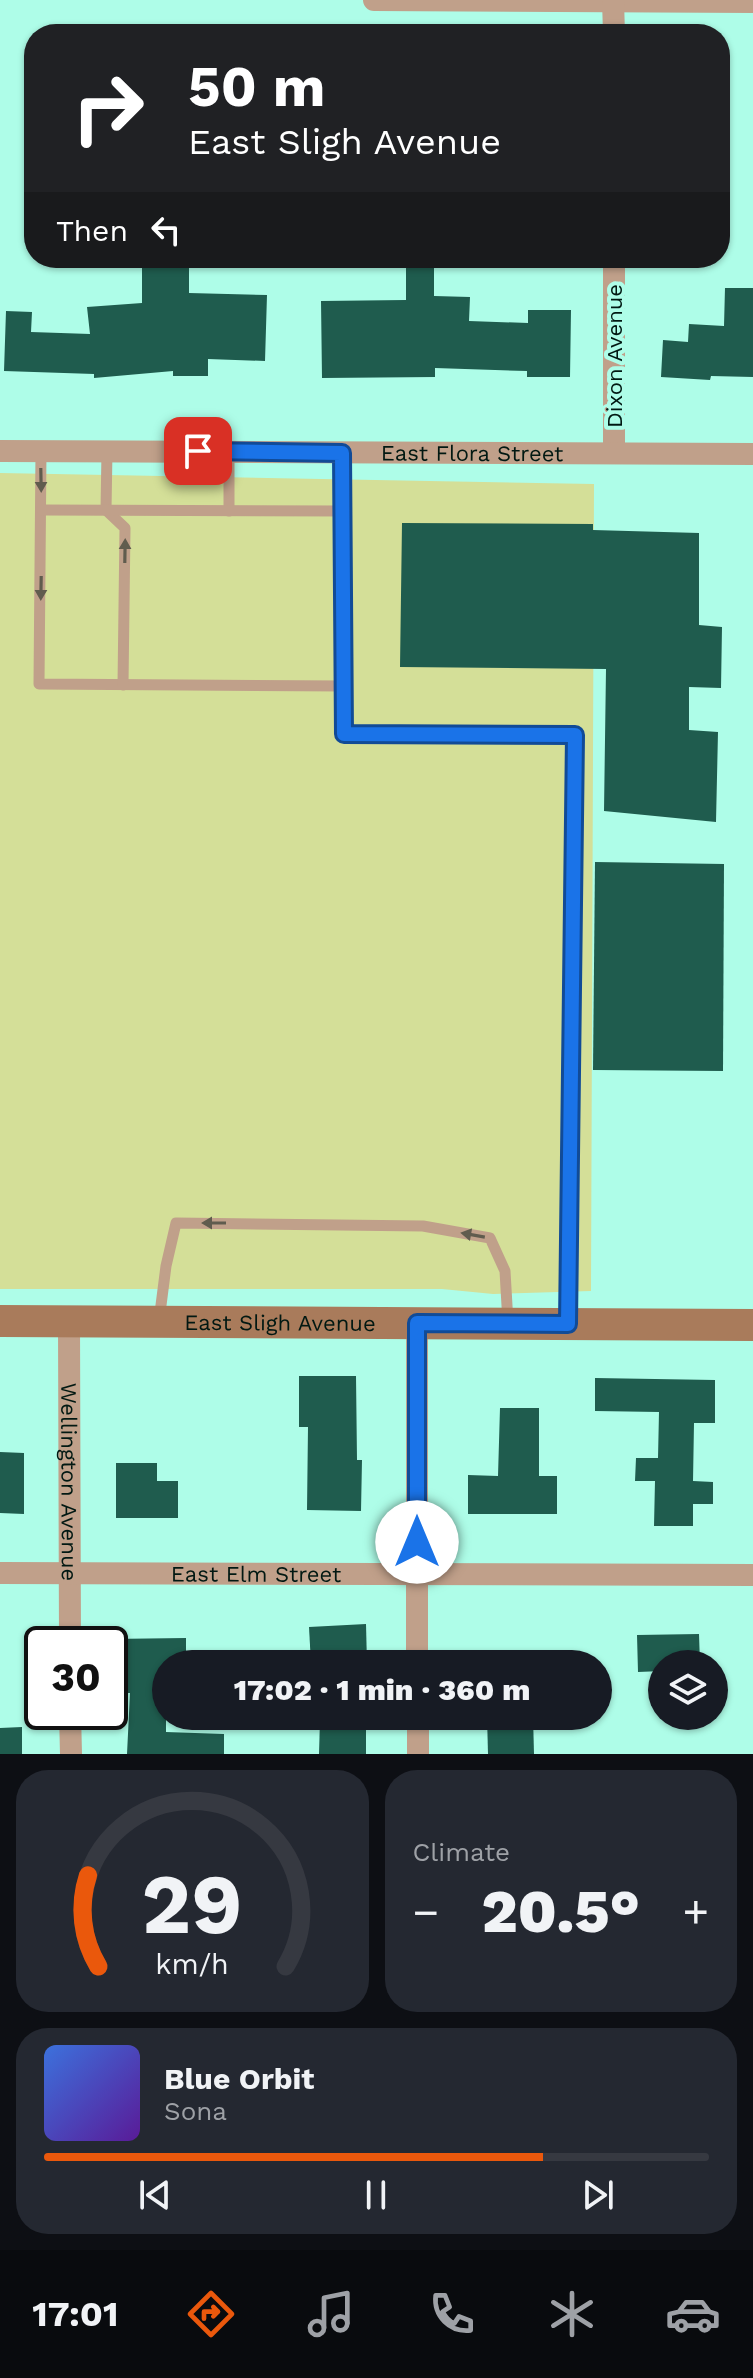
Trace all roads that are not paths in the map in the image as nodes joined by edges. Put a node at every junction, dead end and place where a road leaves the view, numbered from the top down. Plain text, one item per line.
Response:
1 (374, 0) edge
2 (613, 0) edge
3 (753, 2) edge
4 (614, 24) edge
5 (614, 268) edge
6 (0, 451) edge
7 (41, 451) junction
8 (107, 451) junction
9 (229, 452) junction
10 (342, 453) junction
11 (614, 453) junction
12 (753, 454) edge
13 (42, 510) junction
14 (106, 510) junction
15 (229, 511) junction
16 (343, 511) junction
17 (123, 685) junction
18 (344, 686) junction
19 (0, 1321) edge
20 (69, 1322) junction
21 (159, 1322) junction
22 (417, 1323) junction
23 (508, 1324) junction
24 (568, 1324) junction
25 (753, 1325) edge
26 (69, 1572) junction
27 (0, 1573) edge
28 (417, 1573) junction
29 (753, 1575) edge
30 (70, 1626) edge
31 (417, 1650) edge
32 (70, 1730) edge
33 (418, 1730) edge
34 (71, 1754) edge
35 (418, 1754) edge

1 - 2 street
2 - 3 street
2 - 4 street
5 - 11 street, Dixon Avenue
6 - 7 street, East Flora Street
7 - 8 street, East Flora Street
7 -> 13 lane
8 - 9 street, East Flora Street
8 - 14 lane
9 - 10 street, East Flora Street
9 - 15 lane
10 - 11 street, East Flora Street
10 - 16 lane
11 - 12 street, East Flora Street
13 - 14 lane
13 -> 17 lane
14 - 15 lane
17 -> 14 lane
15 - 16 lane
16 - 18 lane
17 - 18 lane
18 - 24 lane
19 - 20 main road, East Sligh Avenue
20 - 21 main road, East Sligh Avenue
20 - 26 street, Wellington Avenue
21 - 22 main road, East Sligh Avenue
23 -> 21 lane
22 - 23 main road, East Sligh Avenue
22 - 28 street
23 - 24 main road, East Sligh Avenue
24 - 25 main road, East Sligh Avenue
26 - 27 street, East Elm Street
26 - 28 street, East Elm Street
26 - 30 street, Wellington Avenue
28 - 29 street, East Elm Street
28 - 31 street
32 - 34 street
33 - 35 street

